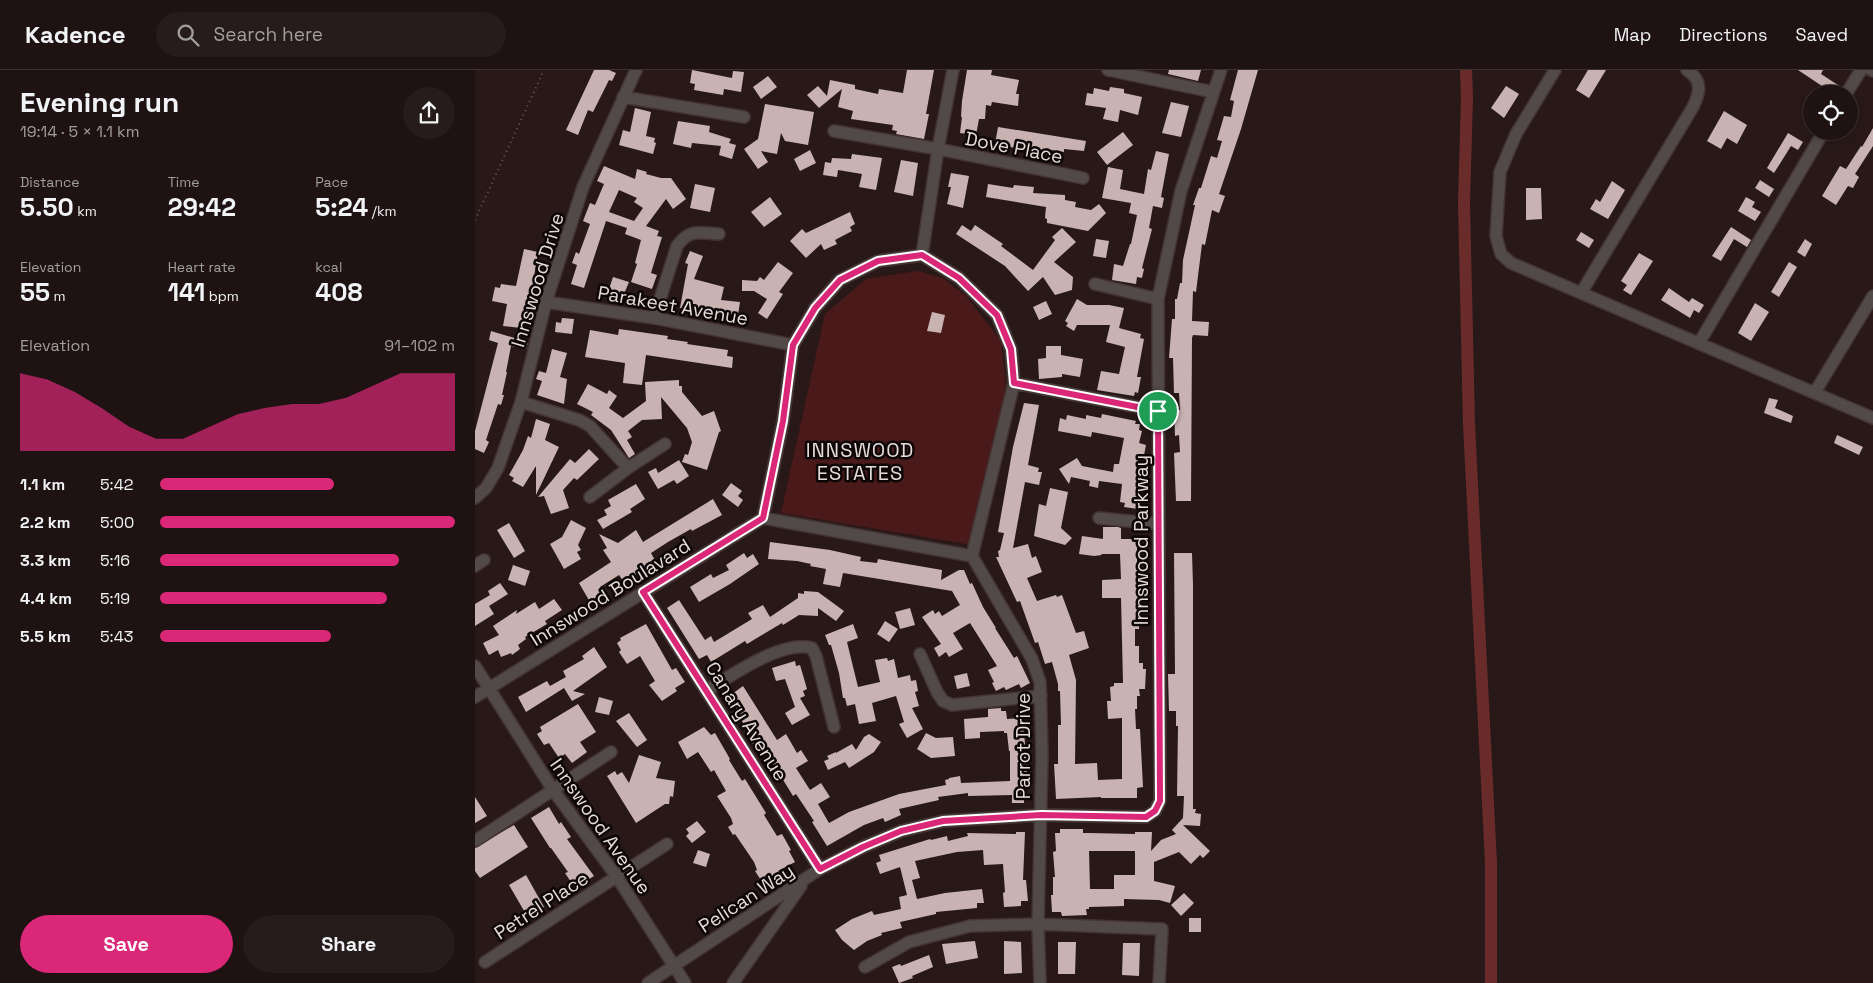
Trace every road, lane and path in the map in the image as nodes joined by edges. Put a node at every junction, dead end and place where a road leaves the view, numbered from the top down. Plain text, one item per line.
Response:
1 (544, 70) edge
2 (636, 70) edge
3 (953, 70) edge
4 (1108, 70) edge
5 (1221, 70) edge
6 (1555, 70) edge
7 (1687, 70) edge
8 (1861, 70) edge
9 (1852, 85) edge
10 (1213, 92) junction
11 (623, 97) junction
12 (744, 117) dead end
13 (834, 132) dead end
14 (1819, 140) edge
15 (938, 149) junction
16 (1083, 178) dead end
17 (475, 220) edge
18 (719, 234) dead end
19 (922, 255) junction
20 (1095, 284) dead end
21 (1581, 293) junction
22 (1873, 296) edge
23 (1158, 299) junction
24 (546, 302) junction
25 (654, 318) junction
26 (1699, 343) junction
27 (793, 345) junction
28 (1014, 383) junction
29 (1815, 392) junction
30 (521, 402) junction
31 (1158, 411) junction
32 (1873, 418) edge
33 (665, 444) dead end
34 (628, 468) junction
35 (590, 497) dead end
36 (475, 498) edge
37 (763, 518) junction
38 (1099, 518) dead end
39 (1159, 524) junction
40 (973, 556) junction
41 (643, 592) junction
42 (921, 654) dead end
43 (475, 666) edge
44 (489, 687) junction
45 (707, 690) junction
46 (1041, 696) junction
47 (475, 697) edge
48 (834, 727) dead end
49 (611, 752) dead end
50 (553, 790) junction
51 (1041, 815) junction
52 (475, 841) edge
53 (667, 844) dead end
54 (820, 869) junction
55 (617, 877) junction
56 (805, 880) junction
57 (1038, 924) junction
58 (485, 962) dead end
59 (674, 966) junction
60 (865, 967) dead end
61 (648, 983) edge
62 (685, 983) edge
63 (733, 983) edge
64 (1039, 983) edge
65 (1159, 983) edge

1 - 17 path
2 - 11 street, Innswood Drive
3 - 15 street
4 - 10 street
5 - 10 street, Innswood Parkway
6 - 21 street
7 - 21 street
8 - 9 street
10 - 23 street, Innswood Parkway
11 - 12 street
11 - 24 street, Innswood Drive
13 - 15 street, Dove Place
14 - 26 street
15 - 16 street, Dove Place
15 - 19 street
18 - 25 street
19 - 27 street
19 - 28 street
20 - 23 street
21 - 26 street
22 - 29 street
23 - 31 street, Innswood Parkway
24 - 25 street, Parakeet Avenue
24 - 30 street, Innswood Drive
25 - 27 street, Parakeet Avenue
26 - 29 street
27 - 37 street
28 - 31 street
28 - 40 street
29 - 32 street
30 - 34 street
30 - 36 street, Innswood Drive
31 - 39 street, Innswood Parkway
33 - 34 street
34 - 35 street
37 - 40 street
37 - 41 street, Innswood Boulavard
38 - 39 street
39 - 51 street, Innswood Parkway
40 - 46 street, Parrot Drive
41 - 44 street, Innswood Boulavard
41 - 45 street, Canary Avenue
42 - 46 street
43 - 44 street
44 - 47 street, Innswood Boulavard
44 - 50 street, Innswood Avenue
45 - 48 street
45 - 54 street, Canary Avenue
46 - 51 street, Parrot Drive
49 - 50 street
50 - 52 street
50 - 55 street, Innswood Avenue
51 - 54 street, Pelican Way
51 - 57 street, Parrot Drive
53 - 55 street, Petrel Place
54 - 56 street, Pelican Way
55 - 58 street, Petrel Place
55 - 59 street, Innswood Avenue
56 - 59 street, Pelican Way
56 - 63 street
57 - 60 street
57 - 64 street, Parrot Drive
57 - 65 street
59 - 61 street, Pelican Way
59 - 62 street, Innswood Avenue

